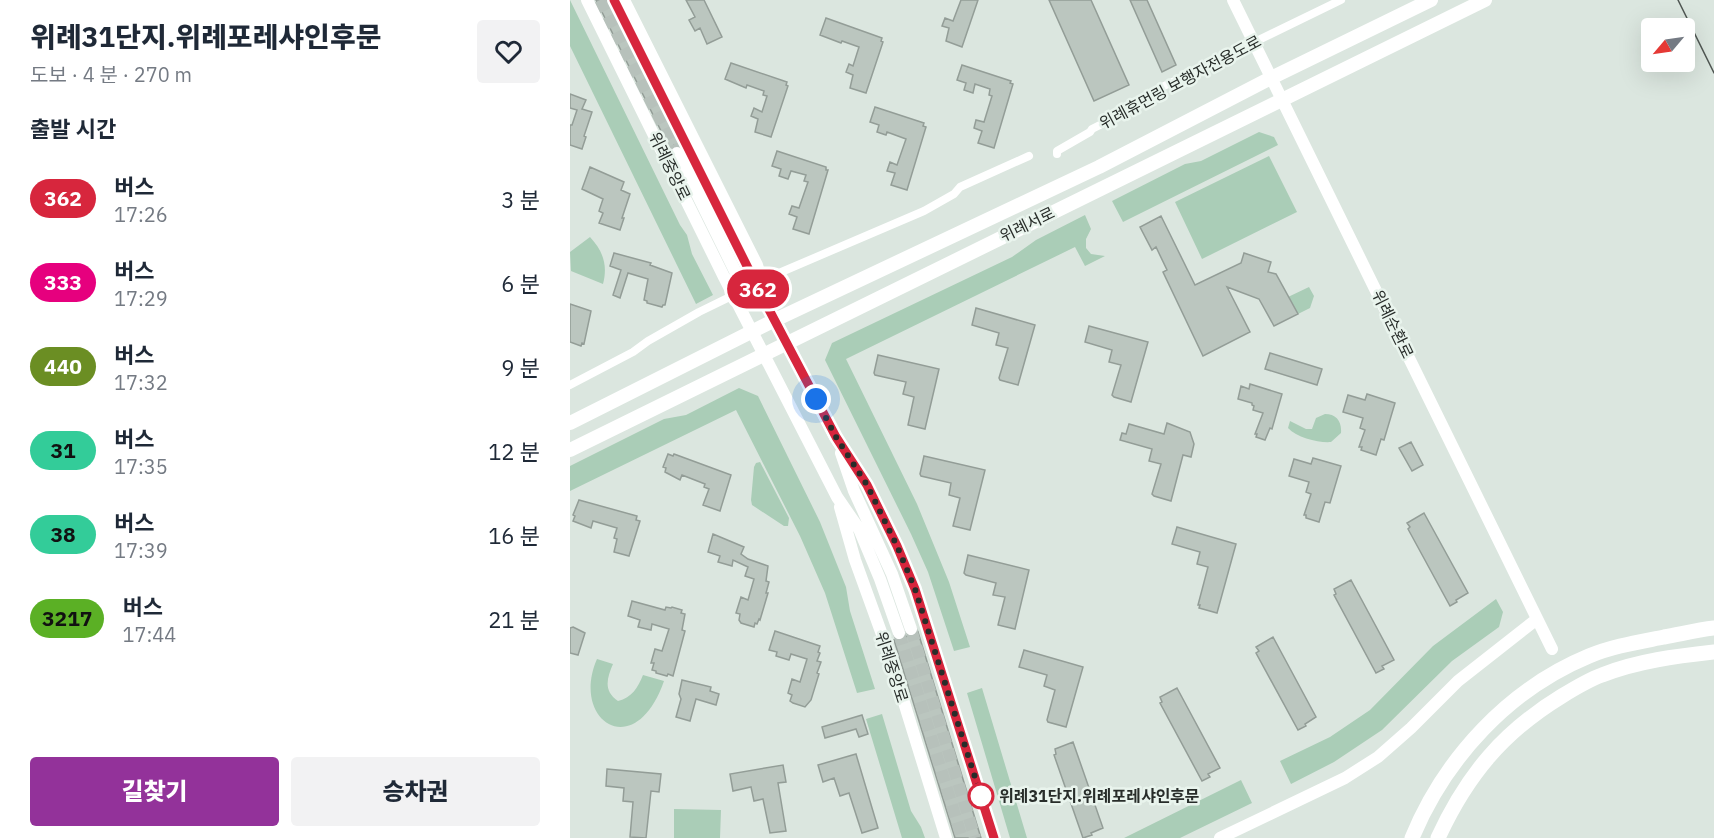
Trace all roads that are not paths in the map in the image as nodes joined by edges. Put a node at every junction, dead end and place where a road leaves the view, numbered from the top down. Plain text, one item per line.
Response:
1 (588, 0) edge
2 (624, 0) edge
3 (1233, 0) edge
4 (1341, 0) edge
5 (1431, 0) edge
6 (1485, 0) edge
7 (1271, 78) junction
8 (1281, 100) junction
9 (1057, 154) dead end
10 (1029, 156) dead end
11 (775, 320) junction
12 (753, 332) junction
13 (786, 342) junction
14 (764, 353) junction
15 (570, 385) edge
16 (570, 423) edge
17 (836, 437) junction
18 (570, 450) edge
19 (837, 497) junction
20 (1537, 619) junction
21 (1714, 628) edge
22 (911, 629) tunnel mouth
23 (899, 633) tunnel mouth
24 (1551, 649) dead end
25 (1714, 652) edge
26 (946, 838) edge
27 (994, 838) edge
28 (1220, 838) edge
29 (1412, 838) edge
30 (1438, 838) edge

1 - 12 main road, 위례중앙로
2 - 11 main road, 위례중앙로
3 - 7 main road, 위례순환로
4 - 9 street, 위례휴먼링 보행자전용도로
5 - 7 main road, 위례서로
6 - 8 main road, 위례서로
7 - 8 main road, 위례순환로
7 - 11 main road, 위례서로
8 - 13 main road, 위례서로
8 - 20 main road, 위례순환로
10 - 15 street
11 - 12 main road, 위례서로
11 - 12 main road, 위례중앙로
11 - 13 main road, 위례중앙로
12 - 14 main road, 위례중앙로
12 - 16 main road, 위례서로
13 - 14 main road, 위례서로
13 - 17 main road, 위례중앙로
14 - 18 main road, 위례서로
14 - 19 main road, 위례중앙로
17 - 22 main road, 위례중앙로
17 - 27 main road, 위례중앙로
19 - 23 main road, 위례중앙로
19 - 26 main road, 위례중앙로
20 - 24 main road, 위례순환로
20 - 28 main road
21 - 29 highway
25 - 30 highway

